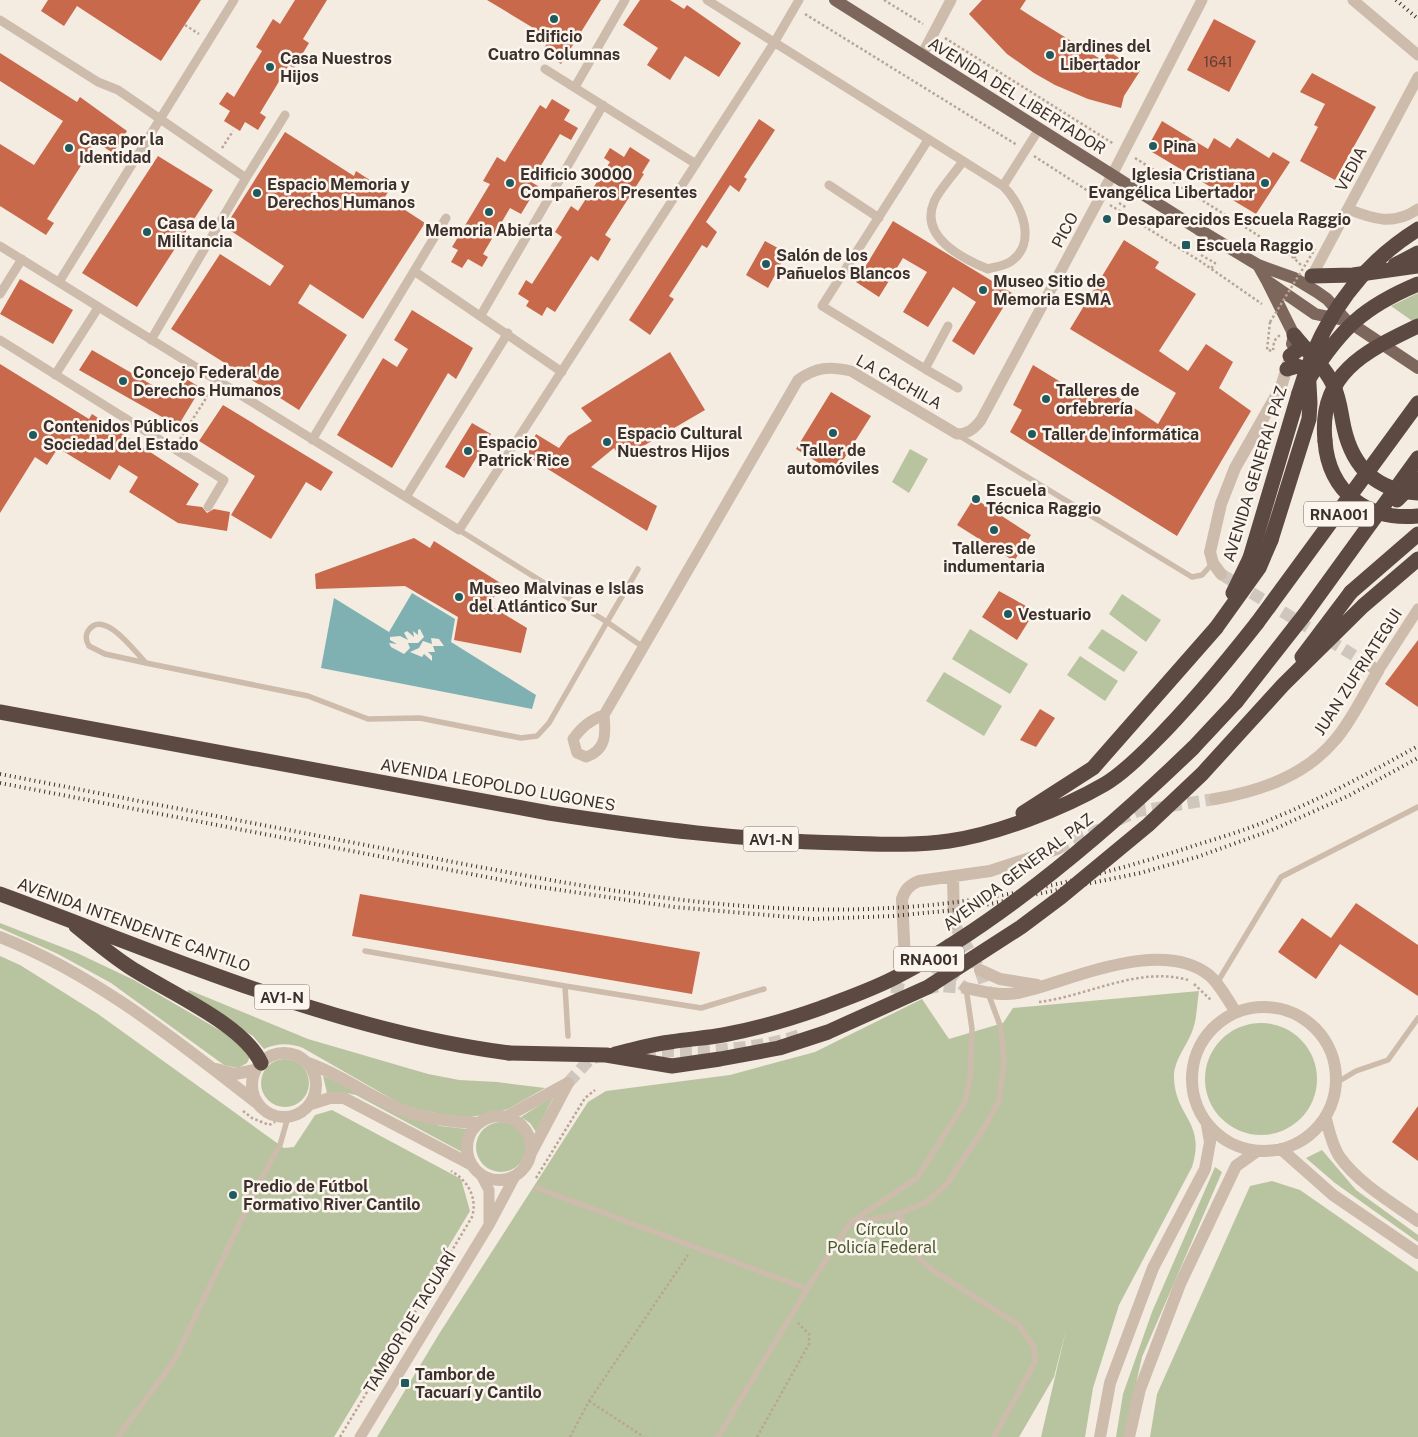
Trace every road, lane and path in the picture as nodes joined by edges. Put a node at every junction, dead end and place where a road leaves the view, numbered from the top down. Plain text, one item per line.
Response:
1 (234, 0) edge
2 (625, 0) edge
3 (707, 0) edge
4 (835, 0) edge
5 (884, 0) edge
6 (952, 0) edge
7 (1202, 0) edge
8 (1353, 0) edge
9 (797, 4) edge
10 (0, 20) edge
11 (185, 24) dead end
12 (934, 32) junction
13 (209, 41) junction
14 (774, 43) junction
15 (1418, 54) edge
16 (922, 55) junction
17 (545, 69) dead end
18 (1418, 77) edge
19 (575, 87) junction
20 (603, 105) junction
21 (285, 115) dead end
22 (161, 119) junction
23 (1039, 129) junction
24 (233, 131) dead end
25 (1096, 138) dead end
26 (928, 140) junction
27 (1102, 142) dead end
28 (1025, 151) junction
29 (1124, 151) junction
30 (216, 158) junction
31 (963, 161) junction
32 (696, 164) junction
33 (1112, 175) junction
34 (246, 178) junction
35 (829, 185) dead end
36 (1003, 186) junction
37 (1099, 199) junction
38 (1119, 203) dead end
39 (1127, 208) dead end
40 (1348, 209) junction
41 (1418, 209) edge
42 (446, 218) dead end
43 (879, 218) junction
44 (1418, 229) edge
45 (0, 246) edge
46 (1315, 249) dead end
47 (1418, 253) edge
48 (1201, 255) dead end
49 (1294, 258) dead end
50 (22, 259) junction
51 (1258, 265) junction
52 (1418, 266) edge
53 (1211, 269) junction
54 (414, 270) junction
55 (1382, 272) junction
56 (1312, 276) junction
57 (1294, 278) junction
58 (1267, 281) junction
59 (59, 282) junction
60 (1418, 284) edge
61 (0, 294) edge
62 (1265, 307) dead end
63 (98, 308) junction
64 (1270, 312) dead end
65 (481, 315) junction
66 (1346, 320) junction
67 (948, 326) dead end
68 (1418, 326) edge
69 (508, 333) junction
70 (1298, 339) junction
71 (0, 340) edge
72 (151, 340) junction
73 (1274, 341) dead end
74 (1288, 362) junction
75 (1418, 368) edge
76 (926, 369) junction
77 (1309, 370) junction
78 (562, 372) junction
79 (55, 375) junction
80 (217, 381) junction
81 (958, 388) dead end
82 (1299, 393) junction
83 (1418, 403) edge
84 (956, 434) junction
85 (312, 440) junction
86 (174, 449) junction
87 (1418, 458) edge
88 (1418, 479) edge
89 (1418, 493) edge
90 (406, 497) junction
91 (208, 507) dead end
92 (1418, 516) edge
93 (460, 530) junction
94 (1366, 531) junction
95 (1418, 534) edge
96 (1418, 559) edge
97 (1213, 563) junction
98 (638, 569) dead end
99 (1221, 574) tunnel mouth
100 (1418, 609) edge
101 (607, 622) junction
102 (1216, 628) junction
103 (643, 647) junction
104 (1363, 661) tunnel mouth
105 (146, 663) junction
106 (1378, 671) junction
107 (1282, 686) junction
108 (0, 712) edge
109 (604, 715) dead end
110 (1215, 798) tunnel mouth
111 (1418, 807) edge
112 (994, 831) junction
113 (1057, 849) tunnel mouth
114 (952, 876) junction
115 (0, 894) edge
116 (63, 916) junction
117 (954, 924) tunnel mouth
118 (0, 937) edge
119 (364, 952) dead end
120 (905, 960) tunnel mouth
121 (980, 970) dead end
122 (1044, 985) junction
123 (1216, 985) junction
124 (565, 986) junction
125 (966, 988) joint
126 (764, 989) dead end
127 (988, 993) junction
128 (1038, 1002) dead end
129 (1231, 1015) junction
130 (1418, 1018) edge
131 (568, 1036) dead end
132 (606, 1055) junction
133 (308, 1063) junction
134 (258, 1067) junction
135 (213, 1068) junction
136 (1336, 1083) junction
137 (595, 1090) dead end
138 (257, 1103) junction
139 (311, 1104) junction
140 (506, 1117) junction
141 (288, 1118) junction
142 (1326, 1119) junction
143 (479, 1123) junction
144 (1207, 1125) junction
145 (1281, 1148) junction
146 (1257, 1150) junction
147 (530, 1153) junction
148 (472, 1165) junction
149 (444, 1167) dead end
150 (481, 1175) junction
151 (515, 1176) junction
152 (534, 1181) dead end
153 (537, 1188) dead end
154 (899, 1214) junction
155 (1418, 1221) edge
156 (850, 1223) junction
157 (489, 1225) junction
158 (694, 1246) junction
159 (1418, 1253) edge
160 (807, 1289) junction
161 (792, 1317) junction
162 (589, 1401) junction
163 (118, 1437) edge
164 (340, 1437) edge
165 (360, 1437) edge
166 (570, 1437) edge
167 (644, 1437) edge
168 (718, 1437) edge
169 (757, 1437) edge
170 (994, 1437) edge
171 (1100, 1437) edge
172 (1129, 1437) edge

1 - 13 street
2 - 19 street
3 - 14 street
4 - 16 main road, AVENIDA DEL LIBERTADOR
5 - 12 path
6 - 12 street
7 - 29 street, PICO
8 - 15 street
9 - 14 street
9 - 28 path
10 - 22 street
11 - 13 path
12 - 16 street
12 - 29 path
13 - 22 street
14 - 26 street
14 - 32 street
16 - 23 main road, AVENIDA DEL LIBERTADOR
17 - 19 street
18 - 40 street, VEDIA
19 - 20 street
20 - 32 street
20 - 65 street
21 - 34 street
22 - 30 street
22 - 59 street
23 - 28 street
23 - 33 main road, AVENIDA DEL LIBERTADOR
24 - 30 path
25 - 27 path
26 - 31 street
26 - 43 street
28 - 36 street
28 - 37 path
29 - 33 street, PICO
29 - 49 path
30 - 34 street
31 - 36 street
31 - 36 street
32 - 78 street
33 - 37 street, PICO
33 - 51 main road, AVENIDA DEL LIBERTADOR
34 - 72 street
35 - 43 street
37 - 53 path
37 - 84 street, PICO
38 - 39 path
40 - 41 street
40 - 56 street, VEDIA
42 - 54 street
43 - 76 street
44 - 82 highway, AVENIDA GENERAL PAZ, bridge
45 - 50 street
46 - 73 path, bridge
47 - 55 highway
48 - 53 path
50 - 59 street
50 - 61 street
51 - 57 main road, AVENIDA DEL LIBERTADOR
51 - 58 main road, AVENIDA DEL LIBERTADOR
52 - 55 highway
53 - 62 path
54 - 65 street
54 - 85 street
55 - 56 highway
56 - 57 main road
57 - 66 main road, AVENIDA DEL LIBERTADOR
58 - 66 main road, AVENIDA DEL LIBERTADOR
58 - 70 main road
59 - 63 street
60 - 82 highway, bridge
63 - 72 street
63 - 79 street
64 - 70 path
65 - 69 street
66 - 75 main road, AVENIDA DEL LIBERTADOR
67 - 76 street
68 - 92 highway, bridge
69 - 78 street
69 - 90 street
70 - 74 highway
70 - 77 highway
70 - 89 highway
71 - 79 street
72 - 80 street
74 - 77 highway
74 - 97 street
76 - 81 street
77 - 102 highway, bridge
78 - 93 street
79 - 86 street
80 - 85 street
80 - 86 path
82 - 102 highway, AVENIDA GENERAL PAZ, bridge
83 - 112 highway, AVENIDA GENERAL PAZ / RNA001, bridge
84 - 97 lane
84 - 103 street, LA CACHILA
85 - 90 street
86 - 91 street
87 - 94 highway, AVENIDA GENERAL PAZ / RNA001, bridge
88 - 94 highway, bridge
90 - 93 street
93 - 101 lane
94 - 132 highway, AVENIDA GENERAL PAZ / RNA001, bridge
95 - 107 highway, bridge
96 - 107 highway, bridge
97 - 99 street
98 - 101 lane
100 - 106 street, JUAN ZUFRIATEGUI
101 - 103 lane
101 - 105 lane
102 - 112 highway, AVENIDA GENERAL PAZ
103 - 109 street
104 - 106 street
105 - 105 lane
106 - 110 street, JUAN ZUFRIATEGUI
107 - 132 highway, bridge
108 - 112 highway, AVENIDA LEOPOLDO LUGONES / AV1-N
111 - 123 lane
113 - 114 street
114 - 117 street
114 - 120 street
115 - 116 highway, AVENIDA INTENDENTE CANTILO / AV1-N
116 - 132 highway, AVENIDA INTENDENTE CANTILO / AV1-N, bridge
116 - 134 highway
118 - 135 street
119 - 124 lane
121 - 122 street
122 - 123 street
122 - 127 street
123 - 129 street
124 - 126 lane
124 - 131 lane
125 - 127 street
125 - 156 lane
127 - 154 lane
128 - 129 path
129 - 136 street
129 - 144 street
130 - 136 lane
133 - 134 street
133 - 139 street
133 - 143 street
134 - 135 street
134 - 138 street
135 - 138 street
136 - 142 street
137 - 152 path
138 - 141 street
139 - 141 street
139 - 148 street
140 - 143 street
140 - 147 street
140 - 147 street
141 - 163 lane
142 - 145 street
142 - 155 street
143 - 148 street
144 - 146 street
144 - 171 street
145 - 146 street
145 - 159 street
146 - 172 street
147 - 151 street
148 - 150 street
149 - 164 path
150 - 151 street
150 - 157 street
151 - 157 street, TAMBOR DE TACUARÍ
153 - 158 lane
154 - 156 lane
154 - 170 lane
156 - 160 lane
157 - 165 street, TAMBOR DE TACUARÍ
158 - 160 lane
158 - 162 path
160 - 161 lane
161 - 168 lane
161 - 169 path
162 - 166 path
162 - 167 path

